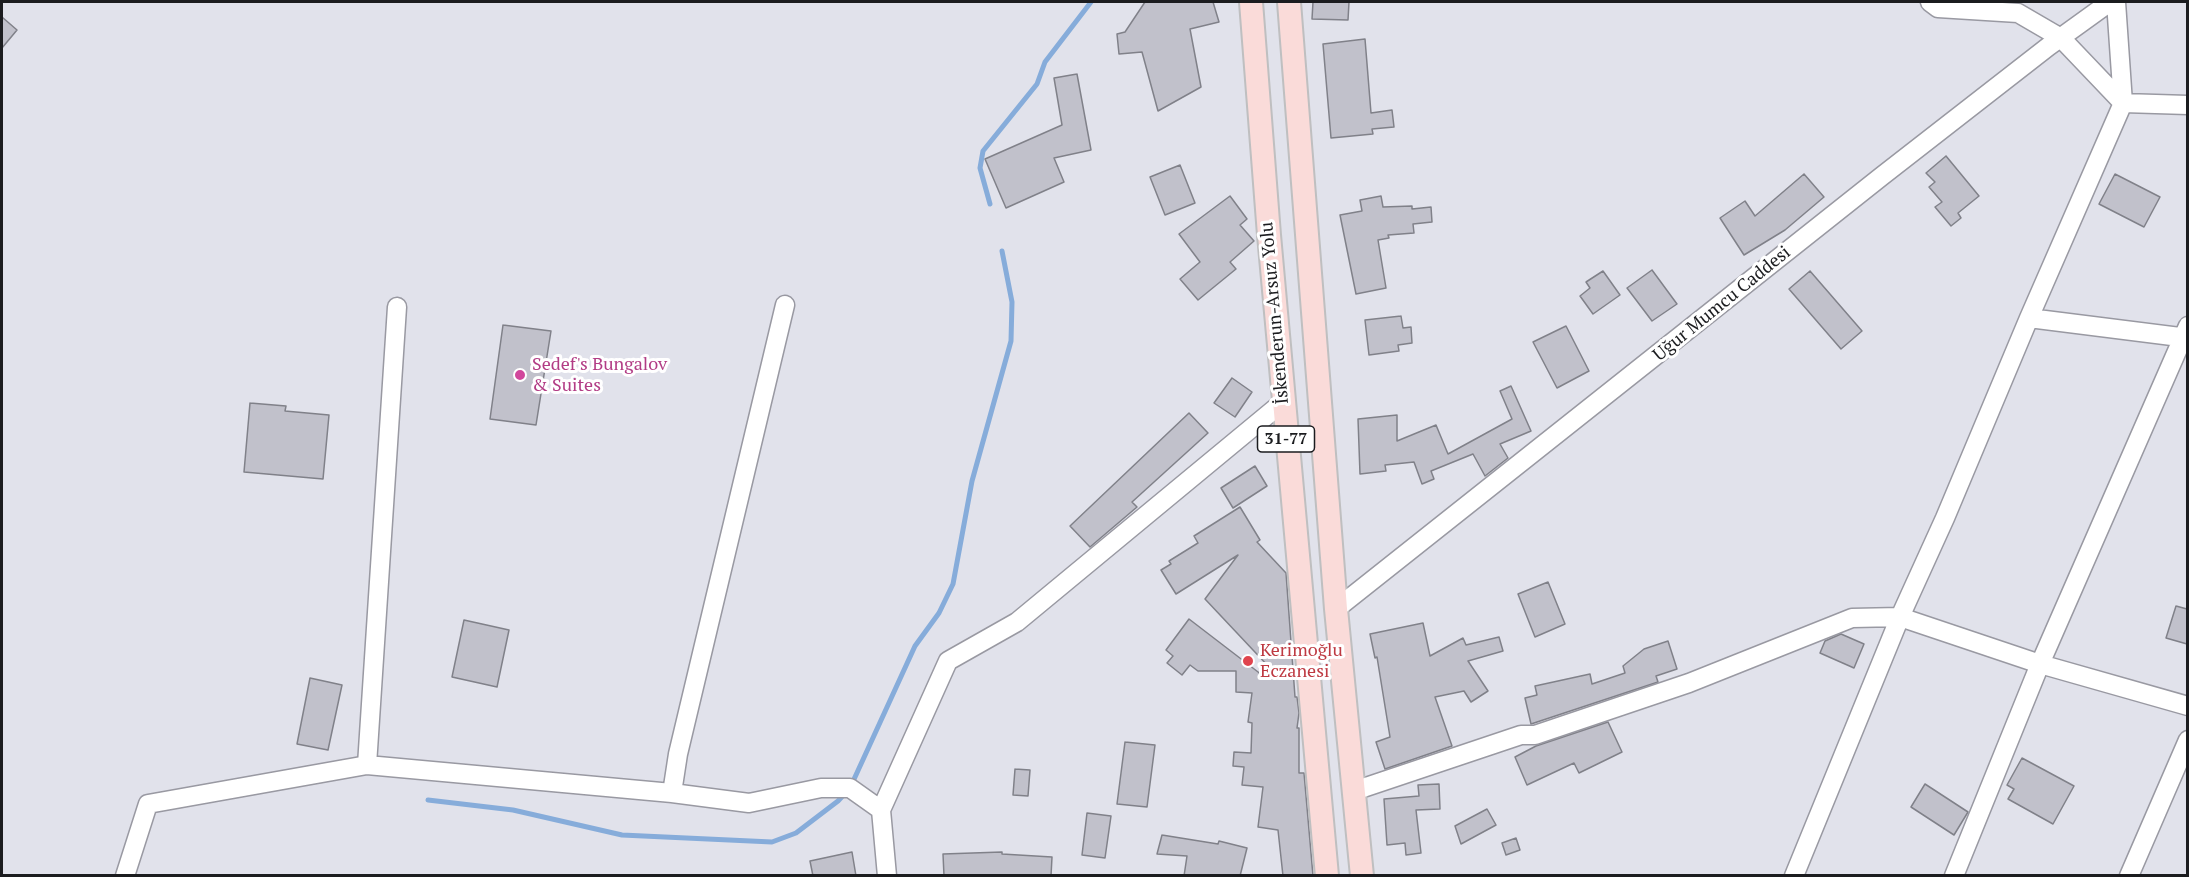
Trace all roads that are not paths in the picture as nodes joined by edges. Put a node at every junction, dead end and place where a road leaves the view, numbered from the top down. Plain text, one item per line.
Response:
1 (1251, 2) edge
2 (1289, 2) edge
3 (1930, 2) edge
4 (2110, 2) edge
5 (2116, 2) edge
6 (2061, 38) junction
7 (2123, 103) junction
8 (2187, 105) edge
9 (785, 305) dead end
10 (397, 307) dead end
11 (2029, 318) junction
12 (2186, 334) edge
13 (1283, 402) junction
14 (1336, 609) junction
15 (1900, 617) junction
16 (2040, 664) junction
17 (2187, 706) edge
18 (2187, 740) edge
19 (366, 765) junction
20 (1354, 791) junction
21 (672, 793) junction
22 (880, 810) junction
23 (125, 876) edge
24 (887, 876) edge
25 (1327, 876) edge
26 (1362, 876) edge
27 (1794, 876) edge
28 (1954, 876) edge
29 (2129, 876) edge

1 - 13 main road, İskenderun-Arsuz Yolu / 31-77
2 - 14 main road, İskenderun-Arsuz Yolu
3 - 6 street
4 - 6 street, Uğur Mumcu Caddesi
5 - 7 street
6 - 7 street
6 - 14 street, Uğur Mumcu Caddesi
7 - 8 street
7 - 11 street
9 - 21 street
10 - 19 street
11 - 12 street
11 - 15 street
12 - 16 street
13 - 22 street
13 - 25 main road, İskenderun-Arsuz Yolu / 31-77
14 - 20 main road, İskenderun-Arsuz Yolu
15 - 16 street
15 - 20 street
15 - 27 street
16 - 17 street
16 - 28 street
18 - 29 street
19 - 21 street
19 - 23 street
20 - 26 main road, İskenderun-Arsuz Yolu
21 - 22 street
22 - 24 street

